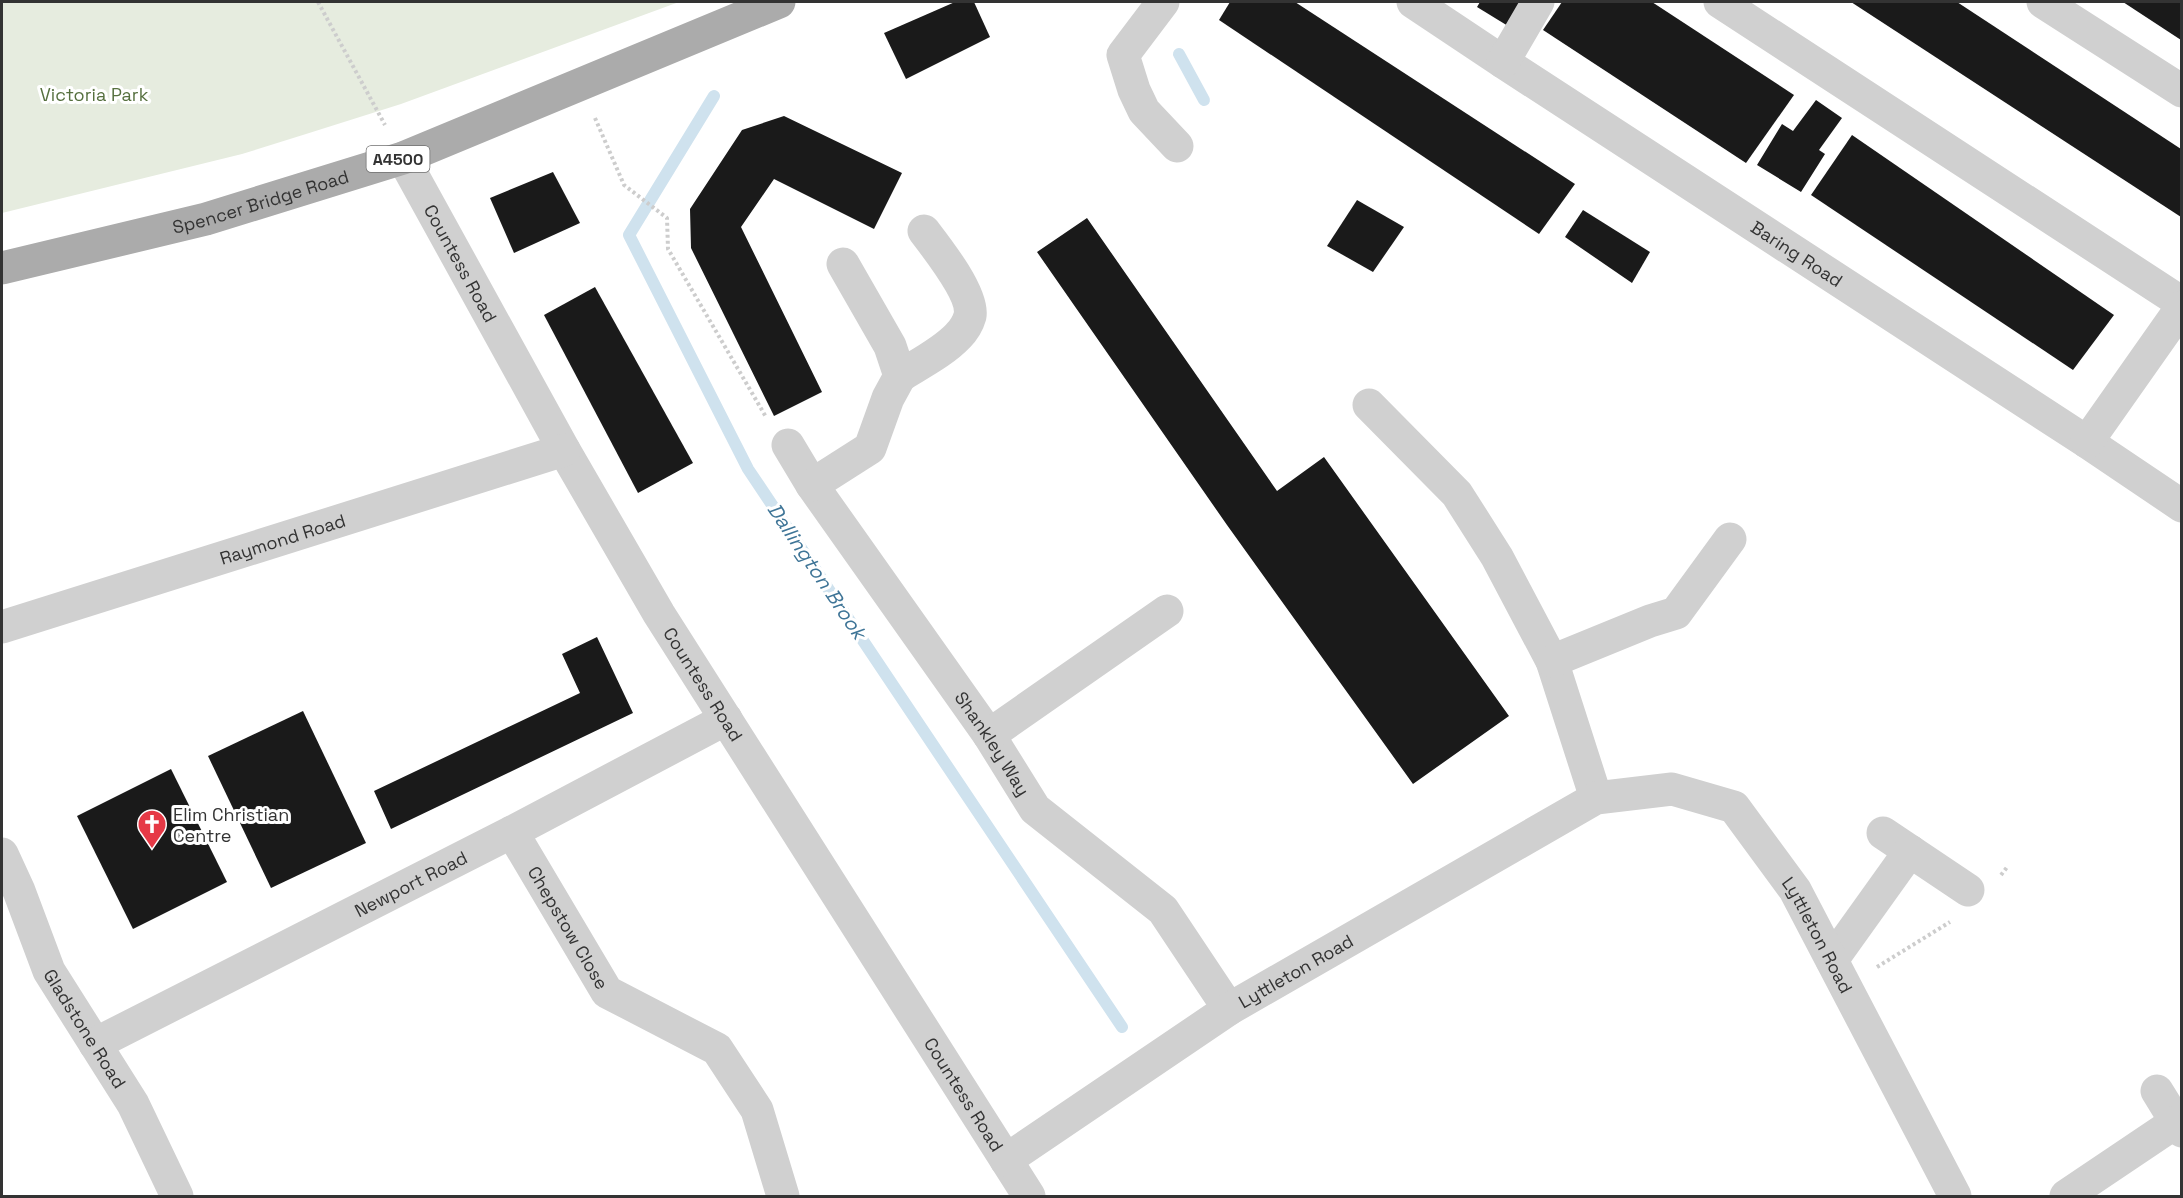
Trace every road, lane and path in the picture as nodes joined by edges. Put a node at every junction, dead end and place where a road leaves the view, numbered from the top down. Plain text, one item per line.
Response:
1 (318, 2) edge
2 (1163, 2) edge
3 (1413, 2) edge
4 (1538, 2) edge
5 (1720, 2) edge
6 (2043, 2) edge
7 (773, 3) edge
8 (1503, 62) junction
9 (580, 85) junction
10 (2181, 91) edge
11 (1177, 146) dead end
12 (403, 158) junction
13 (924, 231) dead end
14 (843, 264) dead end
15 (2, 268) edge
16 (2181, 305) edge
17 (900, 376) junction
18 (1369, 405) dead end
19 (2087, 442) junction
20 (788, 445) joint
21 (564, 450) junction
22 (812, 485) junction
23 (2181, 506) edge
24 (1730, 539) dead end
25 (1167, 611) dead end
26 (2, 627) edge
27 (1552, 661) junction
28 (726, 719) junction
29 (989, 735) junction
30 (1596, 798) junction
31 (512, 832) junction
32 (1883, 833) dead end
33 (1910, 851) junction
34 (2, 854) edge
35 (2008, 866) dead end
36 (1981, 886) joint
37 (1952, 921) dead end
38 (1839, 973) junction
39 (1229, 1009) junction
40 (94, 1044) junction
41 (2157, 1091) dead end
42 (2179, 1127) edge
43 (1006, 1160) junction
44 (177, 1197) edge
45 (783, 1197) edge
46 (1029, 1197) edge
47 (1955, 1197) edge
48 (2066, 1197) edge

1 - 12 path
2 - 11 street
3 - 8 street, Baring Road
4 - 8 street
5 - 16 street
6 - 10 street
7 - 9 main road, Spencer Bridge Road / A4500
8 - 19 street, Baring Road
9 - 12 main road, Spencer Bridge Road / A4500
9 - 20 path
12 - 15 main road, Spencer Bridge Road / A4500
12 - 21 street, Countess Road
13 - 17 street
14 - 17 street
16 - 19 street
17 - 22 street
18 - 27 street
19 - 23 street, Baring Road
20 - 22 street, Shankley Way
21 - 26 street, Raymond Road
21 - 28 street, Countess Road
22 - 29 street, Shankley Way
24 - 27 street
25 - 29 street
27 - 30 street
28 - 31 street, Newport Road
28 - 43 street, Countess Road
29 - 39 street, Shankley Way
30 - 38 street, Lyttleton Road
30 - 39 street, Lyttleton Road
31 - 40 street, Newport Road
31 - 45 street, Chepstow Close
32 - 33 street
33 - 36 street
33 - 38 street
34 - 40 street, Gladstone Road
35 - 36 path
37 - 38 path
38 - 47 street, Lyttleton Road
39 - 43 street, Lyttleton Road
40 - 44 street, Gladstone Road
41 - 42 street
42 - 48 street
43 - 46 street, Countess Road

